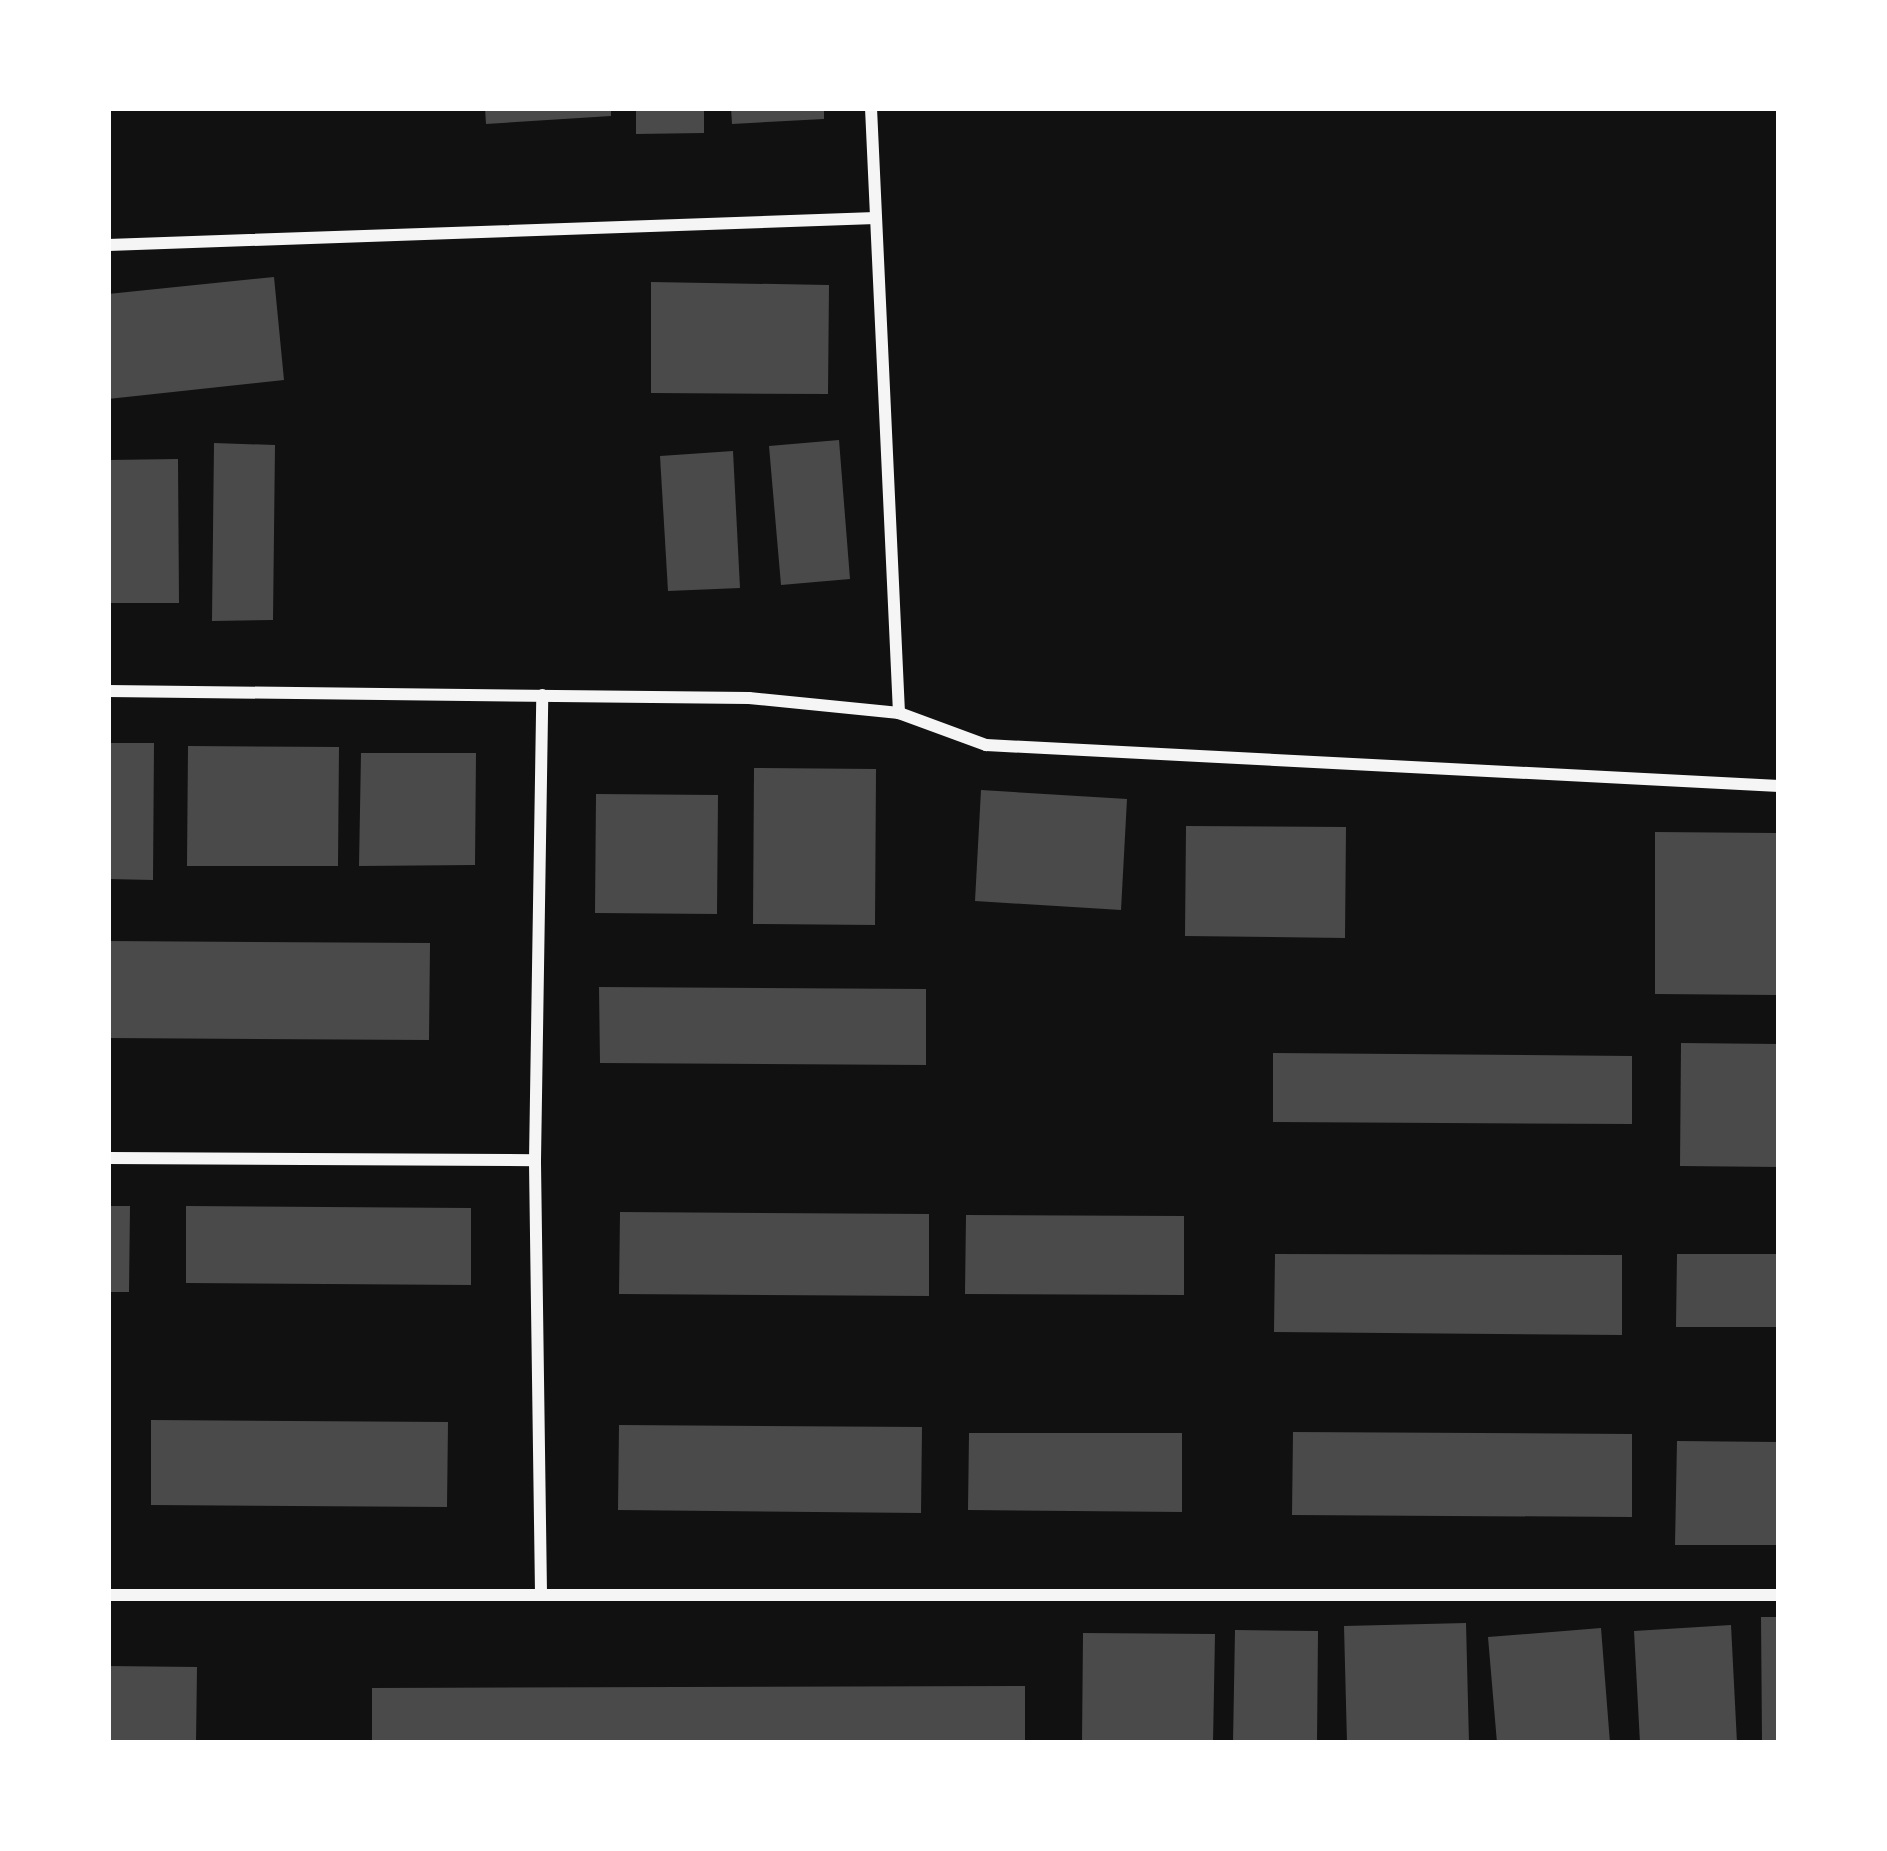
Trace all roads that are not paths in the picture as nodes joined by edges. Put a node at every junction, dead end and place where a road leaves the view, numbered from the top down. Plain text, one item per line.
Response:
1 (871, 108) edge
2 (876, 218) junction
3 (108, 244) edge
4 (108, 692) edge
5 (542, 695) junction
6 (899, 713) junction
7 (1779, 786) edge
8 (108, 1158) edge
9 (535, 1160) junction
10 (541, 1593) junction
11 (108, 1595) edge
12 (1779, 1595) edge

1 - 2 street
2 - 3 street
2 - 6 street
4 - 5 street
5 - 6 street
5 - 9 street
6 - 7 street
8 - 9 street
9 - 10 street
10 - 11 street
10 - 12 street

